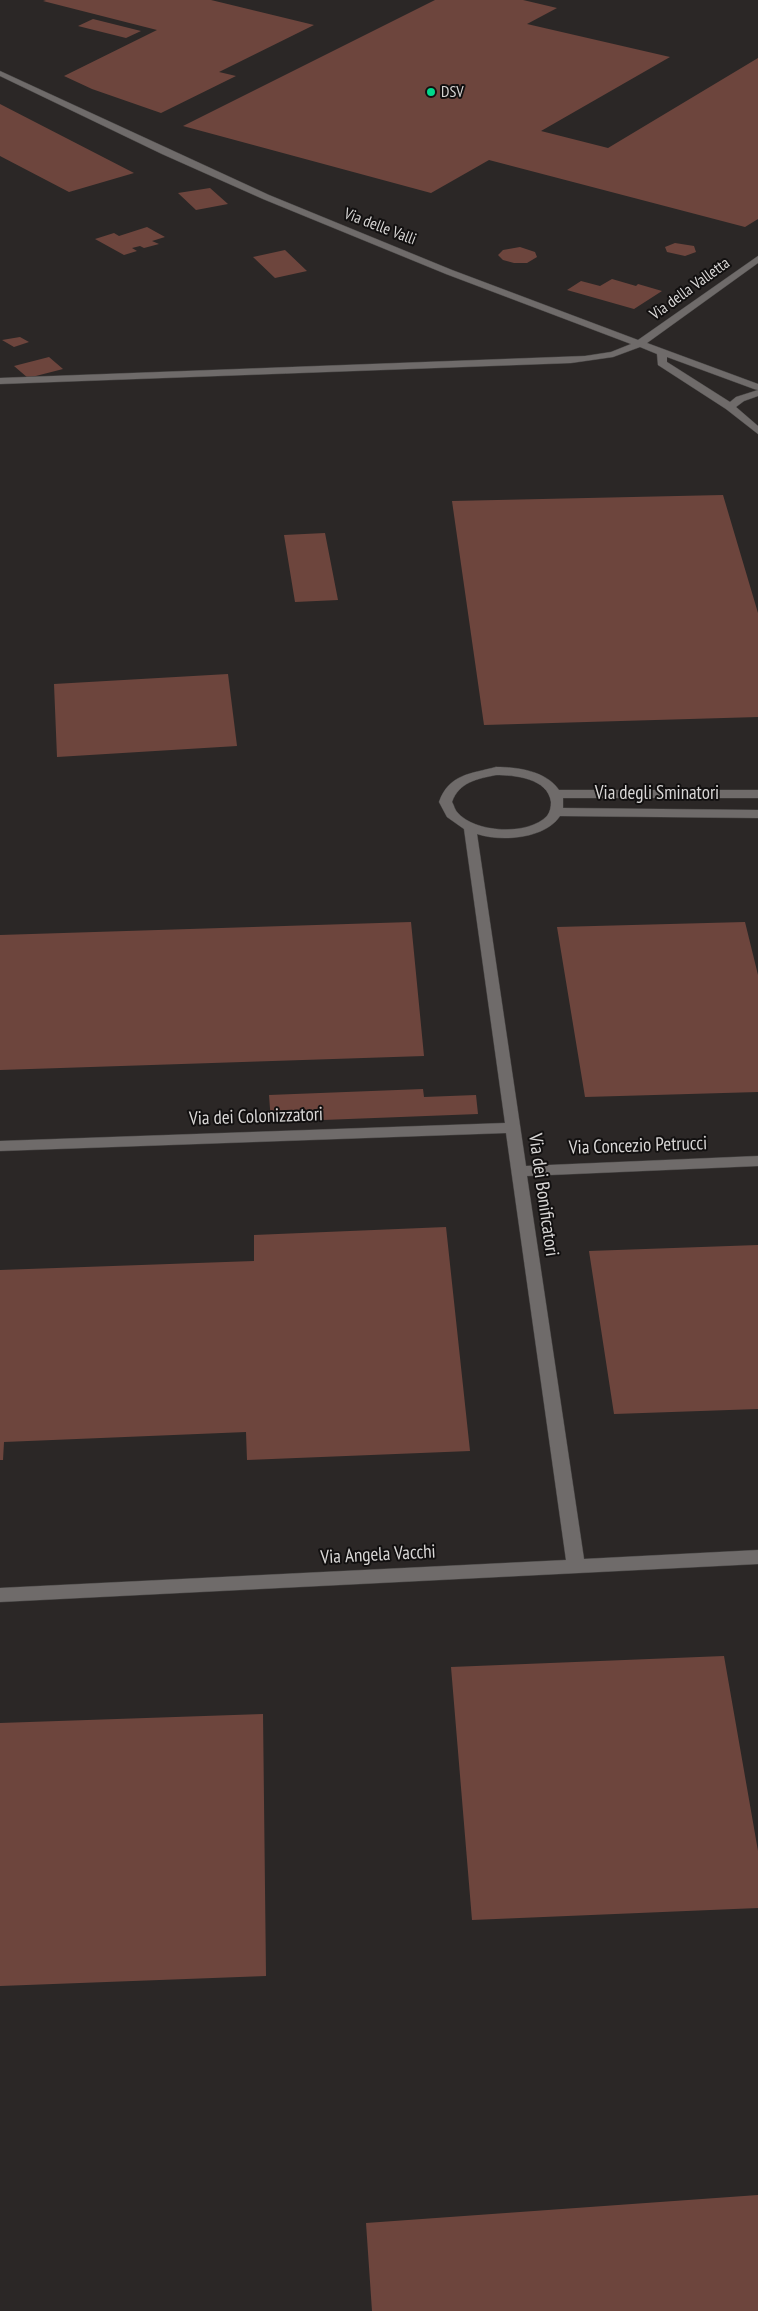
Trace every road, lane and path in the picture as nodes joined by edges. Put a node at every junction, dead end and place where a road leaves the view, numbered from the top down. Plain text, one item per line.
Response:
1 (0, 73) edge
2 (758, 259) edge
3 (639, 344) junction
4 (662, 352) junction
5 (0, 381) edge
6 (758, 387) edge
7 (758, 393) edge
8 (730, 407) junction
9 (758, 431) edge
10 (556, 794) junction
11 (758, 794) edge
12 (556, 812) junction
13 (758, 814) edge
14 (470, 828) junction
15 (513, 1128) junction
16 (0, 1146) edge
17 (758, 1161) edge
18 (519, 1172) junction
19 (758, 1557) edge
20 (576, 1567) junction
21 (0, 1595) edge

1 - 3 street, Via delle Valli
2 - 3 street, Via della Valletta
3 - 4 street, Via delle Valli
3 - 5 street, Via della Valletta
4 - 6 street, Via delle Valli
4 - 8 street
7 - 8 street
8 - 9 street
10 - 11 street, Via degli Sminatori
10 - 12 street
10 - 14 street
12 - 13 street, Via degli Sminatori
12 - 14 street
14 - 15 street, Via dei Bonificatori
15 - 16 street, Via dei Colonizzatori
15 - 18 street, Via dei Bonificatori
17 - 18 street, Via Concezio Petrucci
18 - 20 street, Via dei Bonificatori
19 - 20 street, Via Angela Vacchi
20 - 21 street, Via Angela Vacchi

